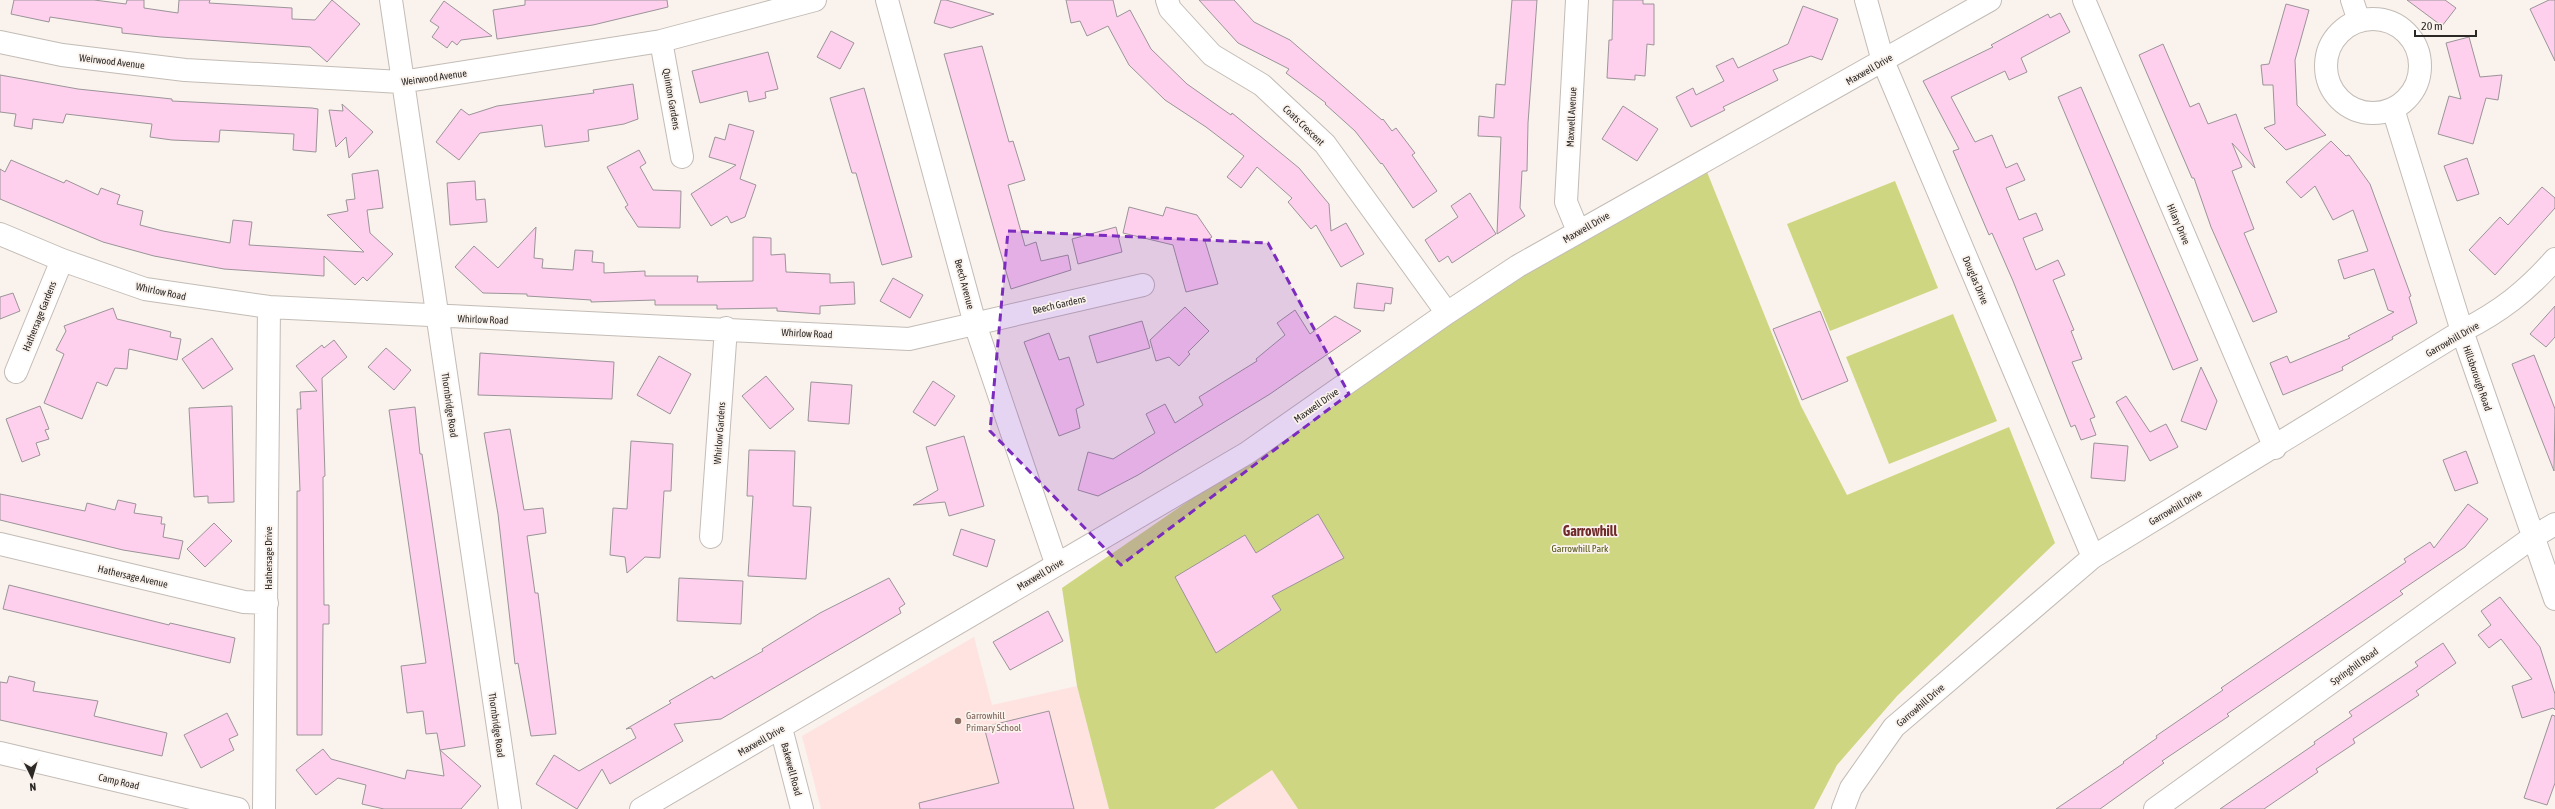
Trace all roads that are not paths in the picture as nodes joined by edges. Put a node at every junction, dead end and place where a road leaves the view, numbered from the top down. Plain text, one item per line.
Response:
1 (391, 0) edge
2 (815, 0) edge
3 (887, 0) edge
4 (1167, 0) edge
5 (1577, 0) edge
6 (1866, 0) edge
7 (1990, 0) edge
8 (2084, 0) edge
9 (2352, 0) edge
10 (2359, 21) junction
11 (661, 41) junction
12 (0, 42) edge
13 (1883, 61) junction
14 (401, 82) junction
15 (2393, 109) junction
16 (682, 157) dead end
17 (1578, 231) junction
18 (0, 234) edge
19 (2555, 259) edge
20 (62, 260) junction
21 (1143, 285) dead end
22 (269, 307) junction
23 (1447, 313) junction
24 (436, 317) junction
25 (975, 324) junction
26 (726, 328) junction
27 (2462, 331) junction
28 (16, 372) dead end
29 (2275, 448) junction
30 (2555, 524) edge
31 (712, 537) dead end
32 (2533, 537) junction
33 (0, 544) edge
34 (2093, 556) junction
35 (1056, 564) junction
36 (2555, 599) edge
37 (268, 603) junction
38 (781, 728) junction
39 (0, 753) edge
40 (238, 809) edge
41 (264, 809) edge
42 (510, 809) edge
43 (642, 809) edge
44 (802, 809) edge
45 (1843, 809) edge
46 (2155, 809) edge

1 - 14 street, Thornbridge Road
2 - 11 street, Weirwood Avenue
3 - 25 street, Beech Avenue
4 - 23 street, Coats Crescent
5 - 17 street, Maxwell Avenue
6 - 13 street, Douglas Drive
7 - 13 street, Maxwell Drive
8 - 29 street, Hilary Drive
9 - 10 street
10 - 15 street
10 - 15 street
11 - 14 street, Weirwood Avenue
11 - 16 street, Quinton Gardens
12 - 14 street, Weirwood Avenue
13 - 17 street, Maxwell Drive
13 - 34 street, Douglas Drive
14 - 24 street, Thornbridge Road
15 - 27 street, Hillsborough Road
17 - 23 street, Maxwell Drive
18 - 20 street, Whirlow Road
19 - 27 street, Garrowhill Drive
20 - 22 street, Whirlow Road
20 - 28 street, Hathersage Gardens
21 - 25 street, Beech Gardens
22 - 24 street, Whirlow Road
22 - 37 street, Hathersage Drive
23 - 35 street, Maxwell Drive
24 - 26 street, Whirlow Road
24 - 42 street, Thornbridge Road
25 - 26 street, Whirlow Road
25 - 35 street, Beech Avenue
26 - 31 street, Whirlow Gardens
27 - 29 street, Garrowhill Drive
27 - 32 street, Hillsborough Road
29 - 34 street, Garrowhill Drive
30 - 32 street, Springhill Road
32 - 36 street, Hillsborough Road
32 - 46 street, Springhill Road
33 - 37 street, Hathersage Avenue
34 - 45 street, Garrowhill Drive
35 - 38 street, Maxwell Drive
37 - 41 street, Hathersage Drive
38 - 43 street, Maxwell Drive
38 - 44 street, Bakewell Road
39 - 40 street, Camp Road

